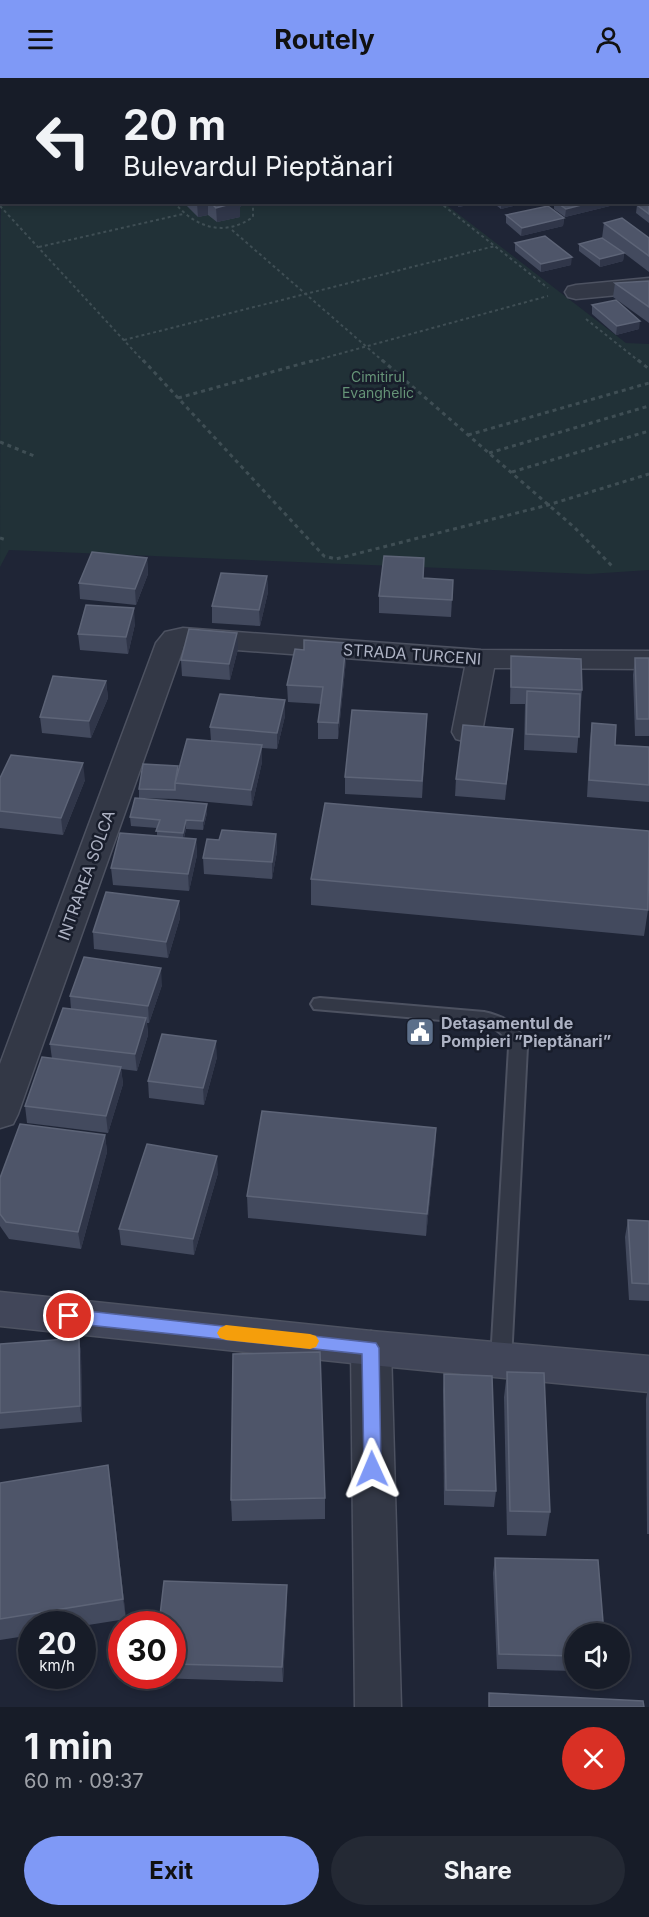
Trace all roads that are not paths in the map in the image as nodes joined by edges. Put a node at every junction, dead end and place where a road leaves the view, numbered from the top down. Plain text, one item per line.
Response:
1 (649, 285) edge
2 (576, 292) dead end
3 (175, 638) joint
4 (482, 659) junction
5 (649, 660) edge
6 (467, 732) edge
7 (320, 1004) dead end
8 (0, 1114) edge
9 (0, 1309) edge
10 (370, 1348) junction
11 (501, 1360) junction
12 (649, 1374) edge
13 (378, 1707) edge

1 - 2 street
3 - 4 street, STRADA TURCENI
3 - 8 street, INTRAREA SOLCA
4 - 5 street, STRADA TURCENI
4 - 6 street
7 - 11 lane
9 - 10 main road
10 - 11 main road
10 - 13 street
11 - 12 main road

